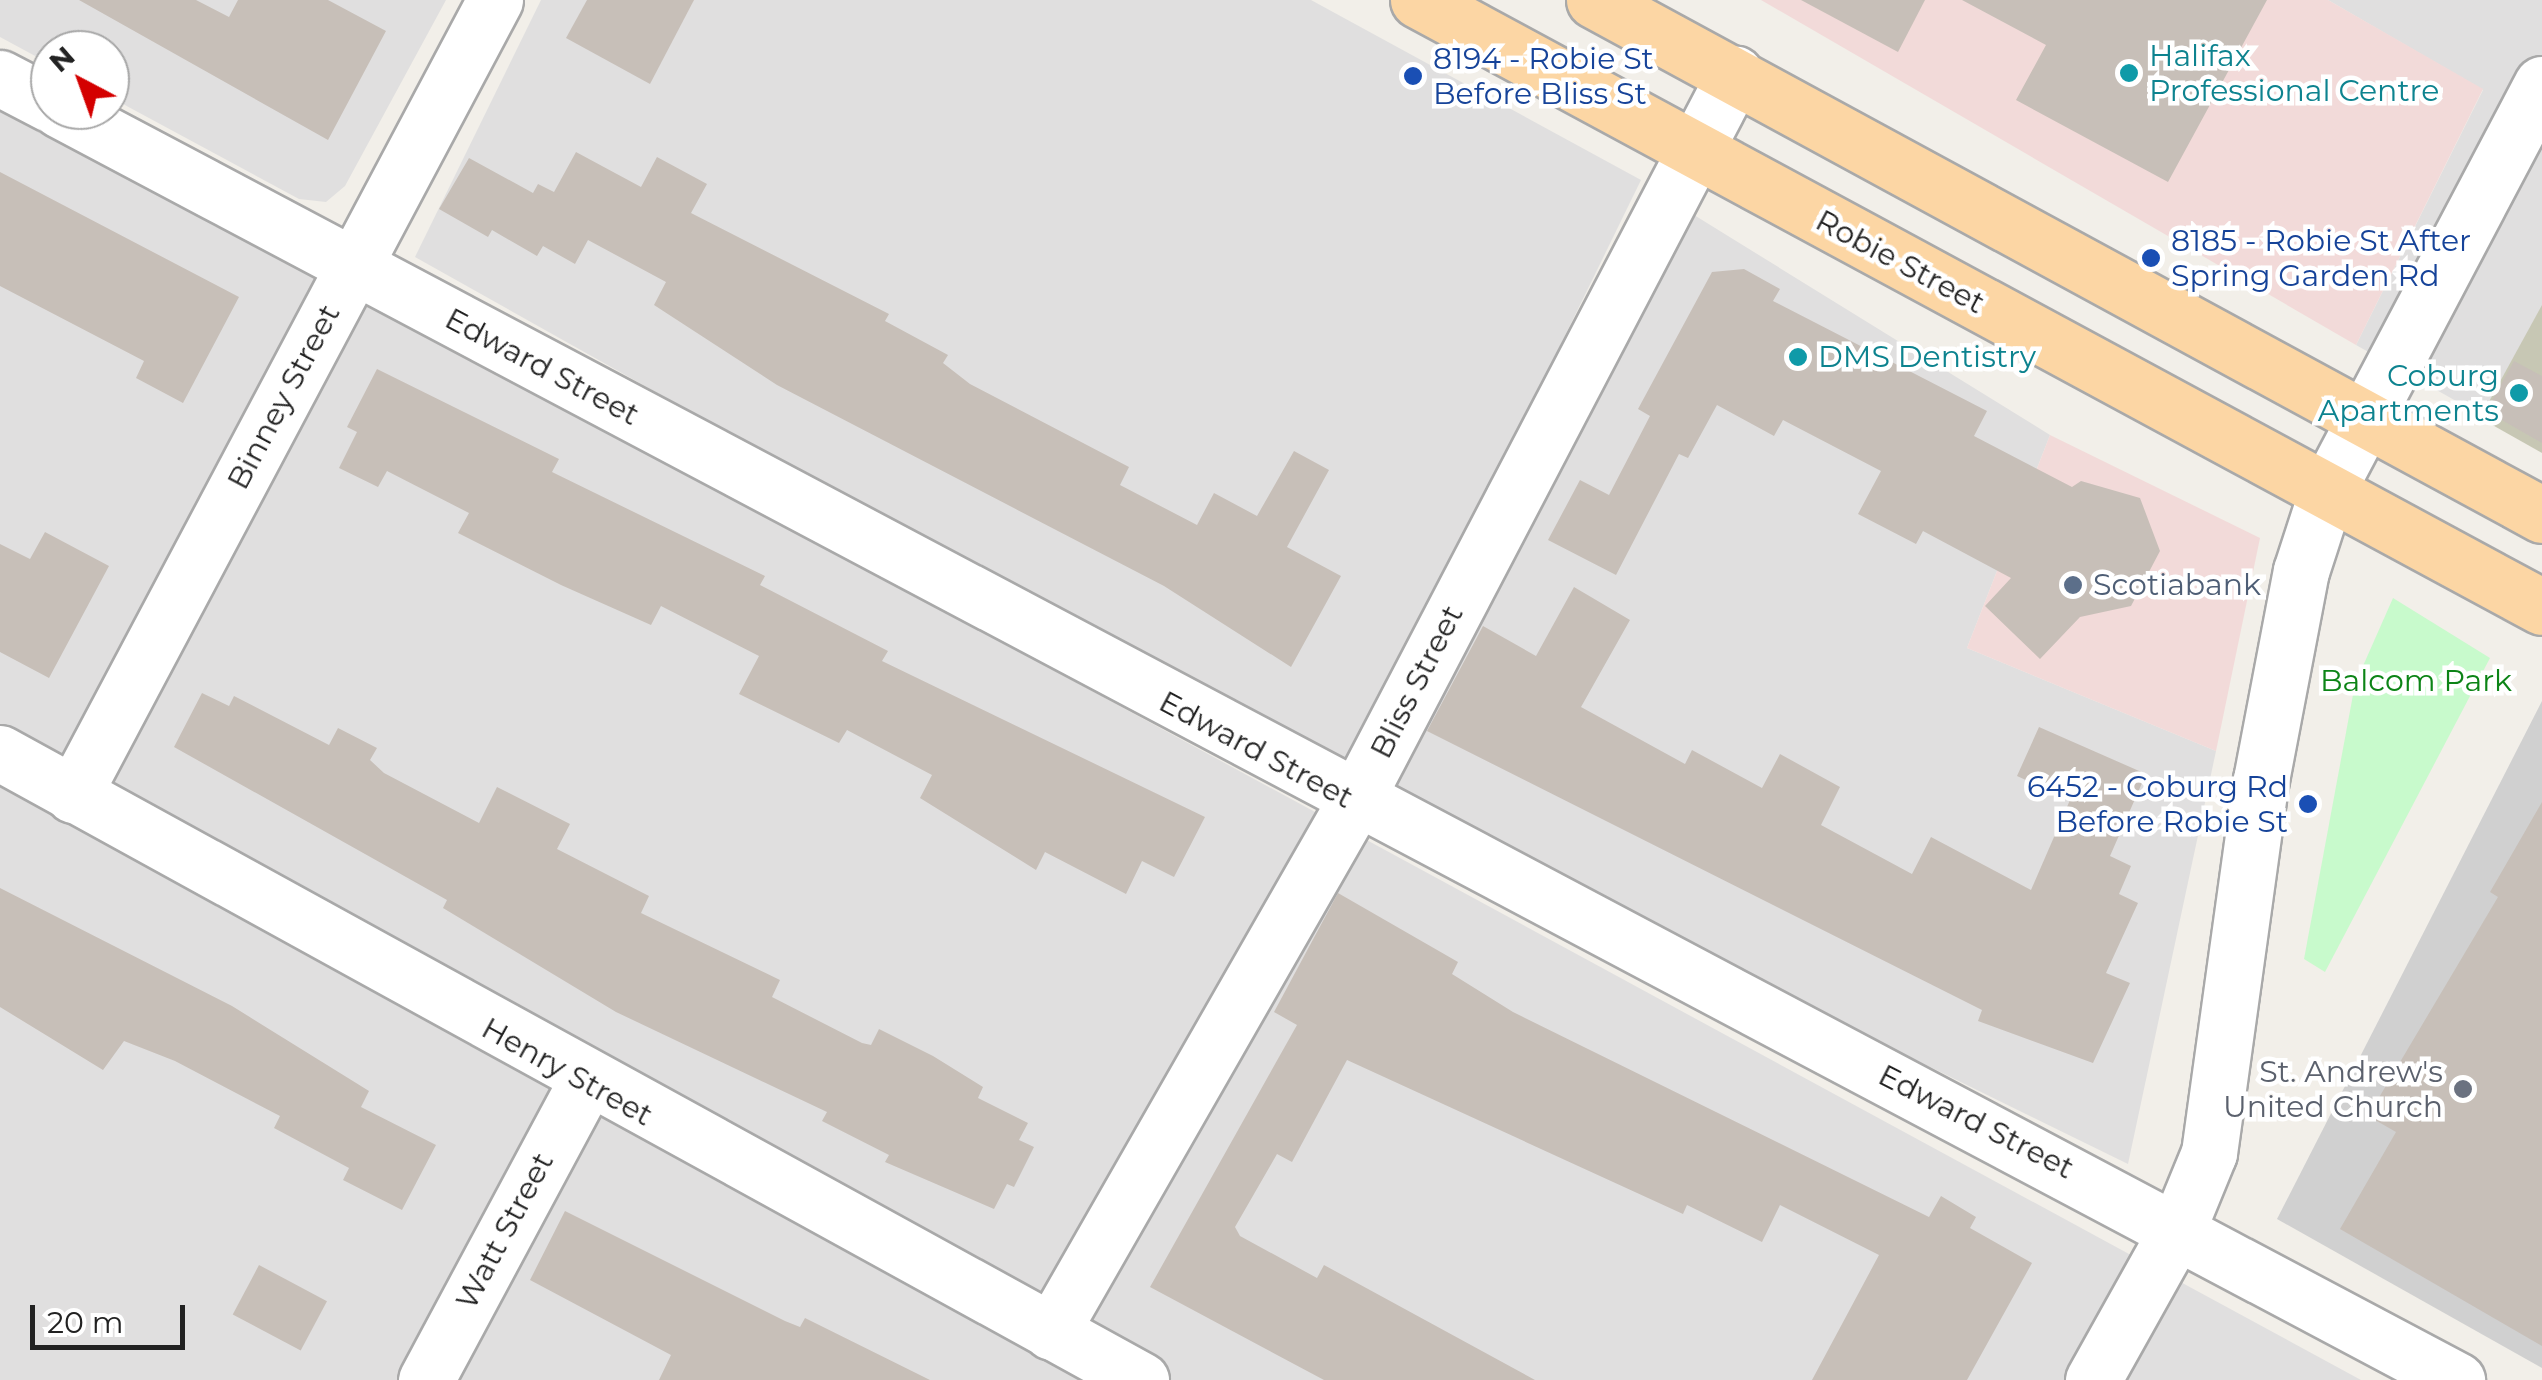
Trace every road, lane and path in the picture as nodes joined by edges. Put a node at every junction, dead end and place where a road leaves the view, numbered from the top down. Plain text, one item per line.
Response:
1 (494, 0) edge
2 (1418, 0) edge
3 (1594, 0) edge
4 (1734, 74) junction
5 (0, 78) edge
6 (2542, 84) edge
7 (30, 94) edge
8 (98, 130) edge
9 (1693, 150) junction
10 (354, 265) junction
11 (2364, 421) junction
12 (2327, 491) junction
13 (2542, 515) edge
14 (2542, 606) edge
15 (0, 753) edge
16 (73, 794) junction
17 (1354, 803) junction
18 (585, 1083) junction
19 (2180, 1226) junction
20 (1051, 1332) junction
21 (426, 1380) edge
22 (1140, 1380) edge
23 (2093, 1380) edge
24 (2456, 1380) edge

1 - 10 street, Binney Street
2 - 9 main road, Robie Street
3 - 4 main road
4 - 9 street, Bliss Street
4 - 11 main road
5 - 7 street
6 - 11 street
8 - 10 street, Edward Street
9 - 12 main road, Robie Street
9 - 17 street, Bliss Street
10 - 16 street, Binney Street
10 - 17 street, Edward Street
11 - 12 street
11 - 13 main road
12 - 14 main road, Robie Street
12 - 19 street
15 - 16 street, Henry Street
16 - 18 street, Henry Street
17 - 19 street, Edward Street
17 - 20 street, Bliss Street
18 - 20 street, Henry Street
18 - 21 street, Watt Street
19 - 23 street
19 - 24 street, Edward Street
20 - 22 street, Henry Street

